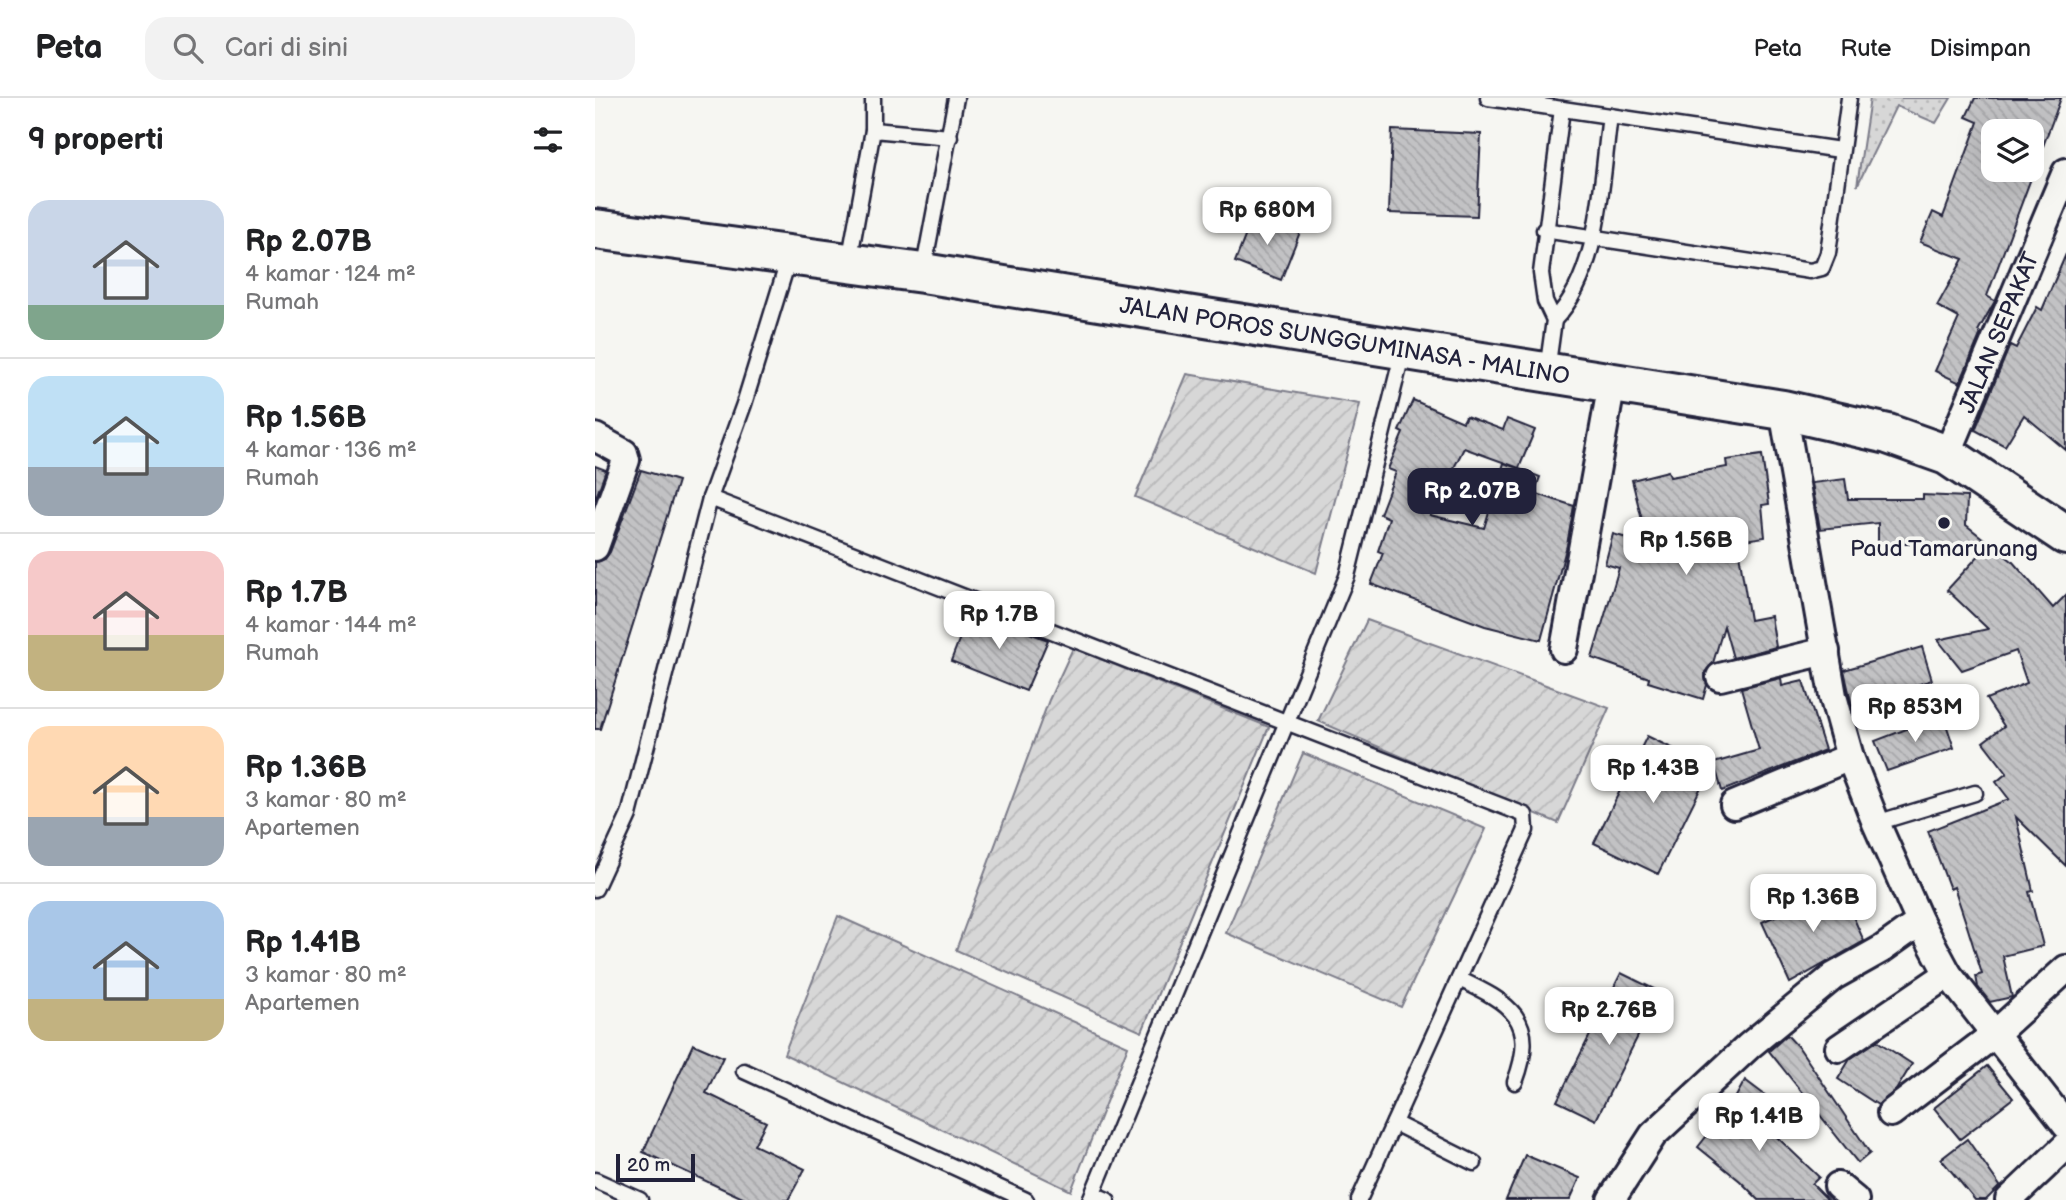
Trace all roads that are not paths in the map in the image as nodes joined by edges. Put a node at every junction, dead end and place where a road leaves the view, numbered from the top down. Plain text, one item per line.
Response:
1 (873, 98) edge
2 (956, 98) edge
3 (1488, 98) edge
4 (1849, 98) edge
5 (1586, 105) edge
6 (1562, 109) junction
7 (1610, 116) junction
8 (873, 130) junction
9 (950, 137) junction
10 (1840, 150) junction
11 (2066, 172) edge
12 (595, 229) edge
13 (1544, 230) junction
14 (1593, 236) junction
15 (789, 257) junction
16 (849, 263) junction
17 (923, 273) junction
18 (1554, 320) junction
19 (1404, 350) junction
20 (1546, 372) junction
21 (1612, 383) junction
22 (1783, 410) junction
23 (595, 437) edge
24 (1947, 455) junction
25 (710, 498) junction
26 (2066, 535) edge
27 (595, 547) edge
28 (1564, 649) dead end
29 (1826, 651) junction
30 (1720, 677) dead end
31 (1285, 723) junction
32 (1850, 757) junction
33 (1975, 793) dead end
34 (1734, 805) dead end
35 (1876, 823) junction
36 (595, 889) edge
37 (1920, 922) junction
38 (2066, 969) edge
39 (1948, 974) junction
40 (1459, 979) junction
41 (1996, 1033) junction
42 (1839, 1048) dead end
43 (744, 1071) dead end
44 (1515, 1082) dead end
45 (1891, 1113) dead end
46 (1394, 1123) junction
47 (2066, 1125) edge
48 (2066, 1146) edge
49 (1474, 1163) dead end
50 (595, 1180) edge
51 (1097, 1198) edge
52 (640, 1200) edge
53 (1026, 1200) edge
54 (1359, 1200) edge
55 (1611, 1200) edge
56 (2009, 1200) edge

1 - 8 lane
2 - 9 lane
3 - 6 lane
4 - 10 lane
5 - 6 lane
5 - 7 lane
6 - 13 lane
7 - 10 lane
7 - 14 lane
8 - 9 lane
8 - 16 lane
9 - 17 lane
10 - 14 lane
11 - 24 street, JALAN SEPAKAT
12 - 15 main road, JALAN POROS SUNGGUMINASA - MALINO
13 - 14 lane
13 - 18 lane
14 - 18 lane
15 - 16 main road, JALAN POROS SUNGGUMINASA - MALINO
15 - 25 lane
16 - 17 main road, JALAN POROS SUNGGUMINASA - MALINO
17 - 19 main road, JALAN POROS SUNGGUMINASA - MALINO
18 - 20 lane
19 - 20 main road, JALAN POROS SUNGGUMINASA - MALINO
19 - 31 lane
20 - 21 main road, JALAN POROS SUNGGUMINASA - MALINO
21 - 22 main road, JALAN POROS SUNGGUMINASA - MALINO
21 - 28 street
22 - 24 main road, JALAN POROS SUNGGUMINASA - MALINO
22 - 29 street
23 - 27 street
24 - 26 main road, JALAN POROS SUNGGUMINASA - MALINO
25 - 31 lane
25 - 36 lane
29 - 30 street
29 - 32 street
31 - 40 lane
31 - 51 lane
32 - 34 street
32 - 35 street
33 - 35 lane
35 - 37 street
37 - 39 street
37 - 55 street
38 - 41 street
39 - 41 street
39 - 42 street
40 - 44 lane
40 - 46 lane
41 - 45 street
41 - 47 street
43 - 53 lane
46 - 49 lane
46 - 54 lane
48 - 56 street
50 - 52 lane

